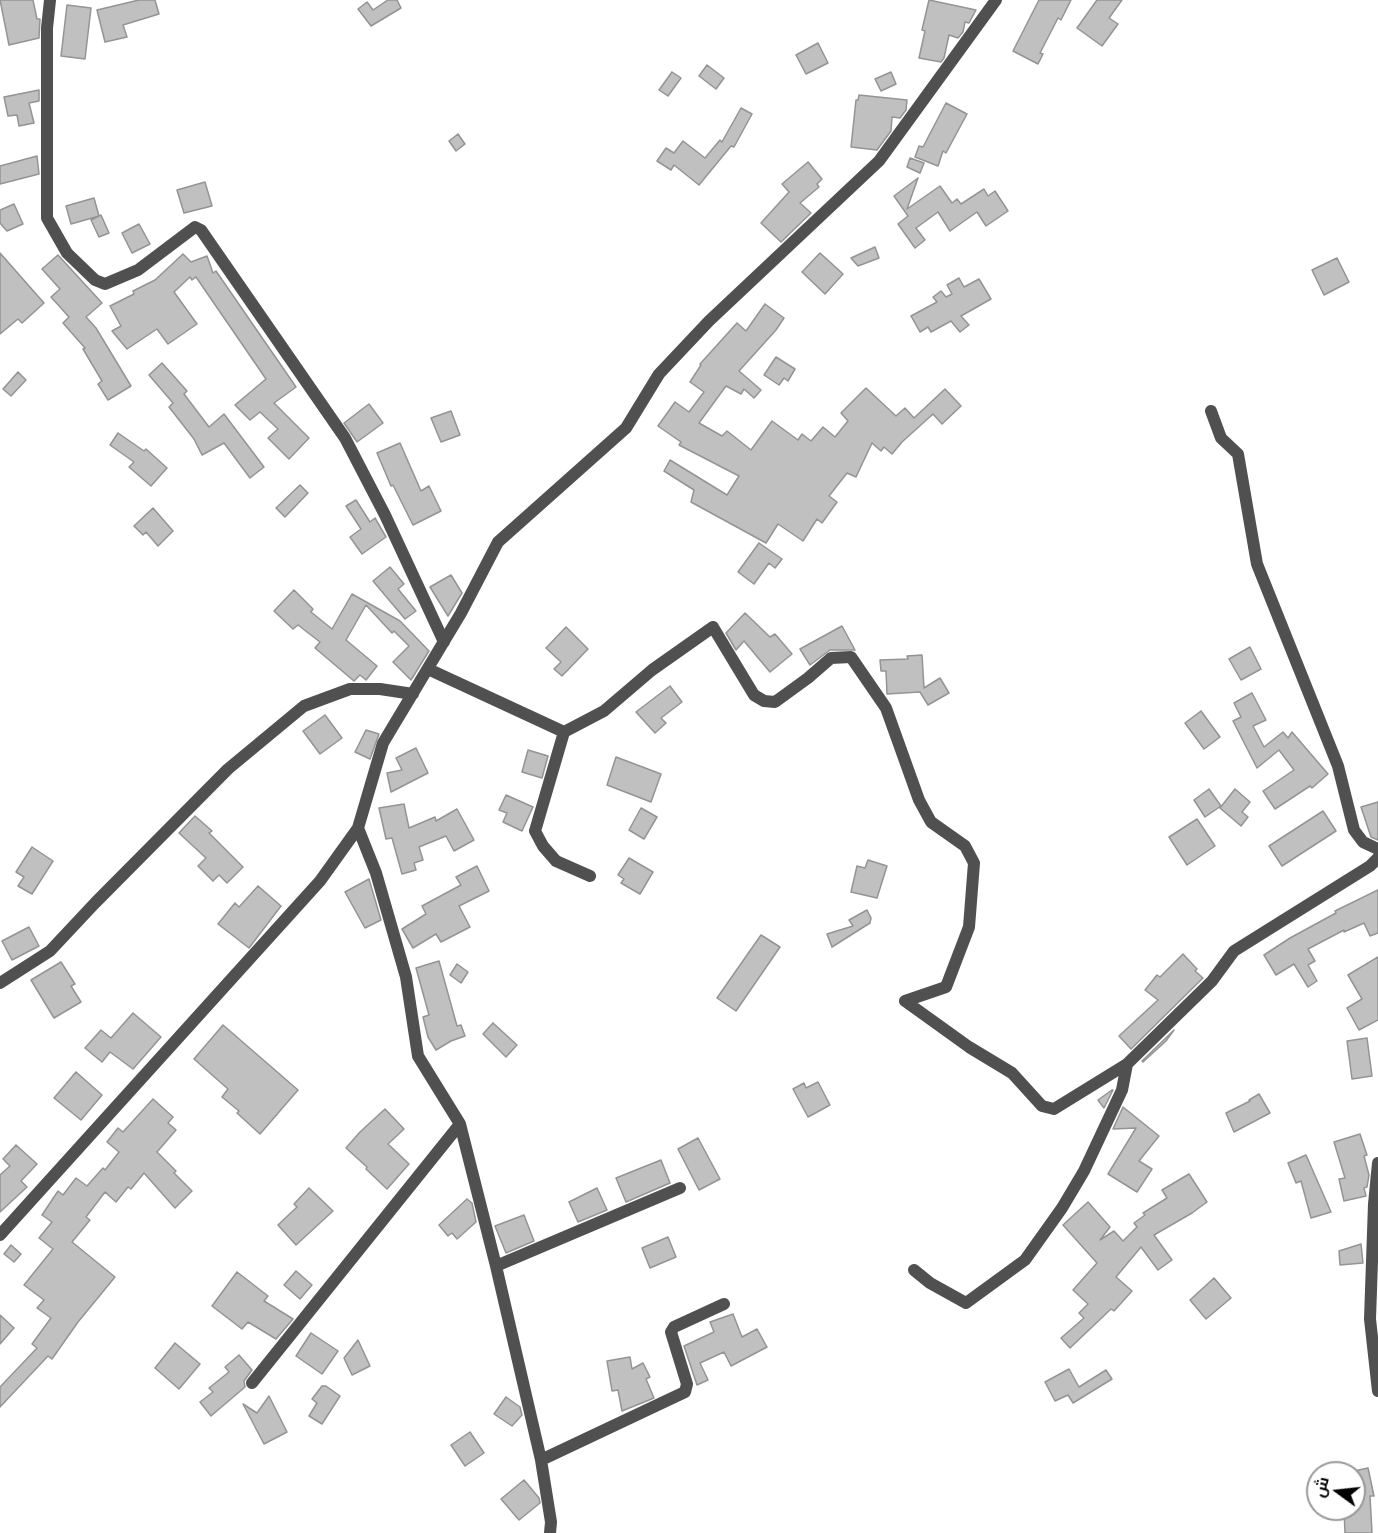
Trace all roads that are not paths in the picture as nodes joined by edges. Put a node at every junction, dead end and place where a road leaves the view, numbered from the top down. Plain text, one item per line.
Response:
1 (50, 0) edge
2 (996, 0) edge
3 (1211, 411) dead end
4 (444, 642) junction
5 (428, 669) junction
6 (414, 694) junction
7 (564, 732) junction
8 (358, 828) junction
9 (1378, 849) edge
10 (1378, 858) edge
11 (590, 876) dead end
12 (0, 983) edge
13 (1126, 1064) junction
14 (460, 1124) junction
15 (1378, 1163) edge
16 (680, 1188) dead end
17 (0, 1236) edge
18 (496, 1266) junction
19 (914, 1270) dead end
20 (724, 1304) dead end
21 (252, 1383) dead end
22 (1378, 1391) edge
23 (541, 1460) junction
24 (550, 1533) edge

1 - 4 street
2 - 4 street
3 - 9 street
4 - 5 street
5 - 6 street
5 - 7 street
6 - 8 street
6 - 12 street
7 - 11 street
7 - 13 street
8 - 14 street
8 - 17 street
10 - 13 street
13 - 19 street
14 - 18 street
14 - 21 street
15 - 22 street
16 - 18 street
18 - 23 street
20 - 23 street
23 - 24 street

